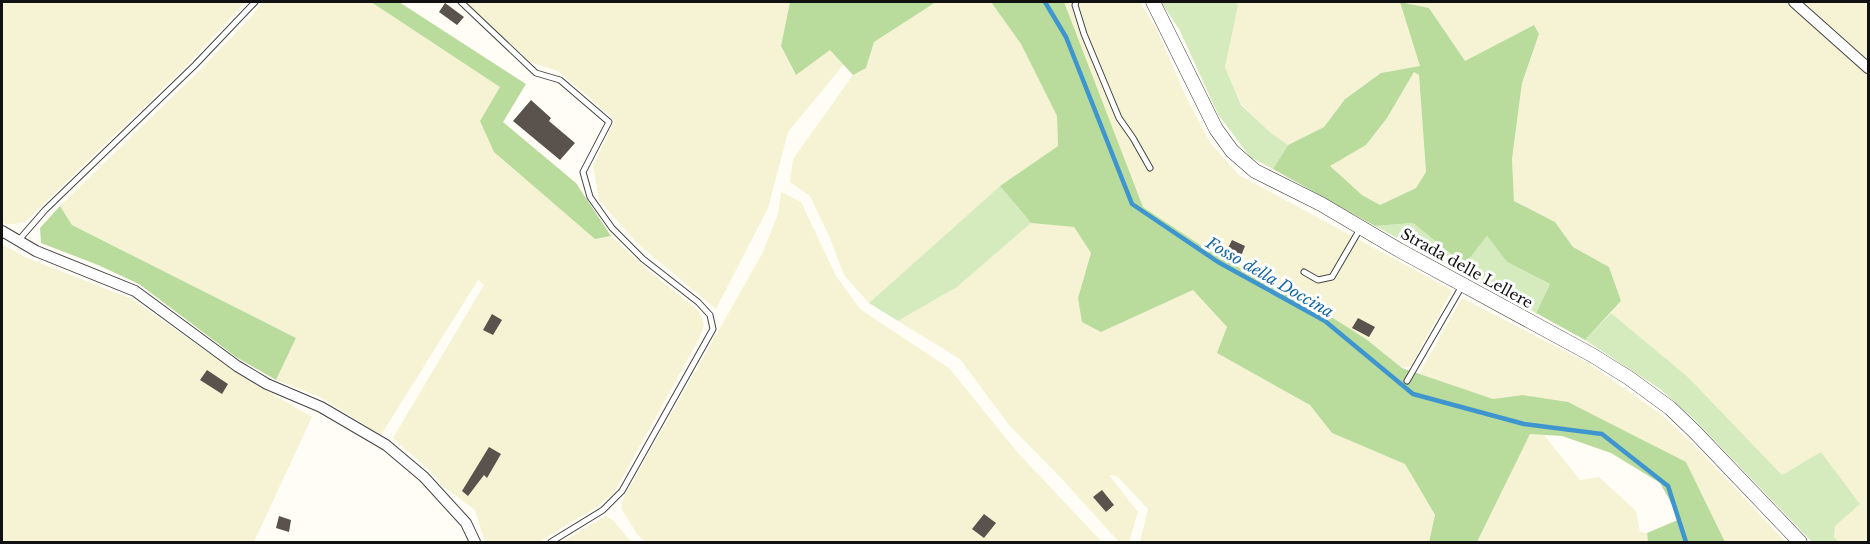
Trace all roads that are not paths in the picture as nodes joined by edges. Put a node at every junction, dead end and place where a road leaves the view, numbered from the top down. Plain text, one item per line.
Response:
1 (255, 2) edge
2 (460, 2) edge
3 (1076, 2) edge
4 (1153, 2) edge
5 (1794, 2) edge
6 (1869, 68) edge
7 (1150, 168) dead end
8 (1361, 228) junction
9 (2, 231) edge
10 (18, 241) junction
11 (1304, 272) dead end
12 (1463, 285) junction
13 (1407, 381) dead end
14 (474, 543) edge
15 (551, 543) edge
16 (1800, 543) edge

1 - 10 lane
2 - 15 lane
3 - 7 lane
4 - 8 street, Strada delle Lellere
5 - 6 street
8 - 11 lane
8 - 12 street, Strada delle Lellere
9 - 10 street
10 - 14 street
12 - 13 lane
12 - 16 street, Strada delle Lellere

